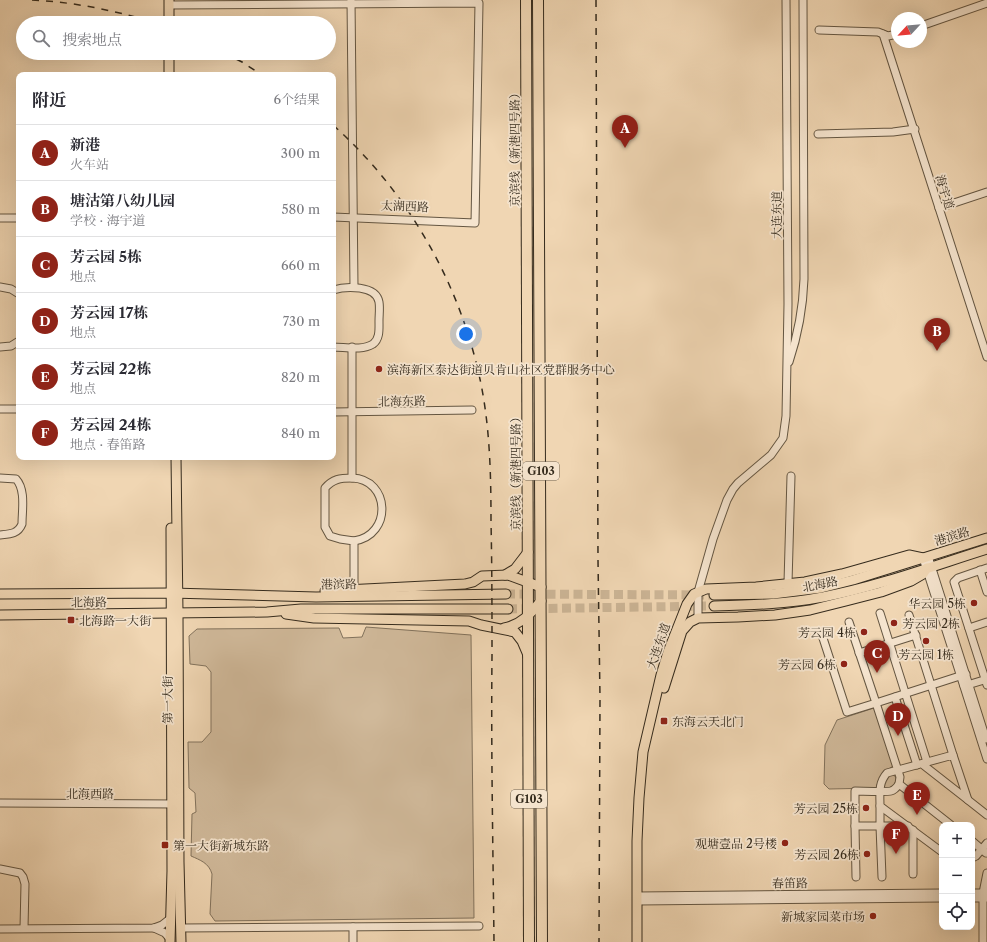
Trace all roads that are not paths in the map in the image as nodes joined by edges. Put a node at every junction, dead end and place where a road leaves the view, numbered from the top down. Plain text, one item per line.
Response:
1 (526, 0) edge
2 (538, 0) edge
3 (786, 0) edge
4 (803, 0) edge
5 (171, 2) edge
6 (350, 2) edge
7 (987, 3) edge
8 (170, 16) edge
9 (173, 16) edge
10 (927, 24) edge
11 (820, 30) dead end
12 (884, 35) junction
13 (891, 35) edge
14 (169, 60) edge
15 (174, 60) edge
16 (169, 72) edge
17 (174, 72) edge
18 (914, 129) junction
19 (818, 134) dead end
20 (987, 192) edge
21 (987, 195) edge
22 (940, 209) junction
23 (336, 214) edge
24 (0, 215) edge
25 (16, 215) edge
26 (351, 216) junction
27 (336, 217) edge
28 (0, 218) edge
29 (16, 218) edge
30 (0, 287) edge
31 (352, 287) junction
32 (336, 290) edge
33 (16, 292) edge
34 (16, 343) edge
35 (0, 347) edge
36 (336, 347) edge
37 (352, 347) junction
38 (987, 350) edge
39 (987, 357) edge
40 (786, 370) junction
41 (0, 409) edge
42 (16, 409) edge
43 (472, 410) dead end
44 (336, 412) edge
45 (352, 413) junction
46 (170, 460) edge
47 (176, 460) edge
48 (791, 476) dead end
49 (0, 478) edge
50 (352, 478) junction
51 (0, 535) edge
52 (987, 538) edge
53 (354, 541) junction
54 (987, 549) edge
55 (528, 552) junction
56 (926, 557) junction
57 (929, 567) junction
58 (984, 569) edge
59 (505, 575) junction
60 (528, 582) junction
61 (788, 583) junction
62 (541, 587) junction
63 (354, 589) junction
64 (987, 592) edge
65 (174, 593) junction
66 (696, 593) junction
67 (0, 594) edge
68 (269, 594) junction
69 (506, 594) tunnel mouth
70 (714, 595) tunnel mouth
71 (541, 600) junction
72 (714, 606) tunnel mouth
73 (508, 609) tunnel mouth
74 (267, 612) junction
75 (880, 612) dead end
76 (175, 613) junction
77 (0, 615) edge
78 (909, 615) dead end
79 (529, 616) junction
80 (696, 618) junction
81 (849, 622) dead end
82 (987, 622) edge
83 (499, 628) junction
84 (969, 628) junction
85 (821, 632) dead end
86 (916, 635) junction
87 (890, 643) junction
88 (859, 653) junction
89 (528, 656) junction
90 (963, 675) junction
91 (985, 681) edge
92 (932, 685) junction
93 (966, 686) junction
94 (906, 694) junction
95 (895, 697) junction
96 (876, 703) junction
97 (987, 743) edge
98 (953, 755) junction
99 (987, 759) edge
100 (922, 764) junction
101 (898, 771) junction
102 (899, 784) junction
103 (880, 790) junction
104 (968, 800) junction
105 (0, 803) edge
106 (175, 804) junction
107 (880, 806) junction
108 (987, 815) edge
109 (947, 822) edge
110 (855, 826) junction
111 (880, 826) junction
112 (911, 828) junction
113 (975, 843) edge
114 (985, 848) edge
115 (939, 850) edge
116 (975, 856) edge
117 (0, 869) edge
118 (987, 873) edge
119 (913, 874) dead end
120 (856, 877) dead end
121 (882, 877) dead end
122 (939, 893) edge
123 (975, 893) edge
124 (985, 895) edge
125 (975, 897) edge
126 (939, 898) edge
127 (640, 899) junction
128 (170, 918) junction
129 (480, 926) dead end
130 (353, 927) junction
131 (24, 928) junction
132 (154, 928) junction
133 (181, 928) junction
134 (0, 929) edge
135 (170, 940) edge
136 (181, 942) edge
137 (353, 942) edge
138 (529, 942) edge
139 (542, 942) edge
140 (638, 942) edge
141 (642, 942) edge
142 (983, 942) edge

1 - 55 highway, 京滨线（新港四号路） / G103
2 - 62 highway, 京滨线（新港四号路） / G103
3 - 40 street, 大连东道
4 - 40 street
5 - 6 street
5 - 8 main road
5 - 9 main road
6 - 26 street
6 - 26 street, 太湖西路
7 - 10 street
11 - 12 street
12 - 13 street
12 - 18 street, 海宇道
14 - 16 main road
15 - 17 main road
18 - 19 street
18 - 22 street, 海宇道
20 - 22 street
21 - 22 street
22 - 38 street, 海宇道
22 - 39 street, 海宇道
23 - 26 street, 太湖西路
24 - 25 street
26 - 27 street, 太湖西路
26 - 31 street
28 - 29 street
30 - 33 street
31 - 32 street
31 - 37 street
34 - 35 street
36 - 37 street
37 - 45 street
40 - 66 street, 大连东道
41 - 42 street
43 - 45 street, 北海东路
44 - 45 street, 北海东路
45 - 50 street
46 - 65 main road, 第一大街
47 - 65 main road, 第一大街
48 - 61 street
49 - 51 street
50 - 53 street
50 - 53 street
52 - 56 main road, 港滨路
53 - 63 street
54 - 57 main road, 港滨路
55 - 59 main road
55 - 60 highway, 京滨线（新港四号路） / G103
56 - 57 street
56 - 61 main road
56 - 70 main road, 北海路
57 - 72 main road, 北海路
57 - 80 main road
57 - 90 street
58 - 64 street
58 - 84 street
59 - 60 main road
59 - 63 main road
60 - 62 main road
60 - 79 highway, 京滨线（新港四号路） / G103
61 - 66 main road
62 - 71 highway, 京滨线（新港四号路） / G103
63 - 68 main road
65 - 67 main road, 北海路
65 - 68 main road, 港滨路
65 - 76 main road, 第一大街
66 - 80 street, 大连东道
66 - 127 main road, 大连东道
68 - 69 main road, 港滨路
71 - 79 main road
71 - 139 highway, 京滨线（新港四号路） / G103
73 - 74 main road
74 - 76 main road, 北海路
74 - 83 main road
75 - 87 street
76 - 77 main road, 北海路
76 - 106 main road, 第一大街
78 - 86 street
79 - 83 main road
79 - 89 highway, 京滨线（新港四号路） / G103
80 - 127 main road, 大连东道
81 - 88 street
82 - 84 street
83 - 89 main road
84 - 91 street
85 - 96 street
86 - 87 street
86 - 92 street
87 - 88 street
87 - 94 street
88 - 96 street
89 - 138 highway, 京滨线（新港四号路） / G103
90 - 92 street
90 - 93 street
91 - 93 street
92 - 94 street
92 - 98 street
93 - 97 street
93 - 99 street
94 - 95 street
94 - 100 street
95 - 96 street
95 - 100 street
96 - 101 street
98 - 100 street
98 - 104 street
100 - 101 street
100 - 104 street
101 - 102 street
101 - 103 street
102 - 103 street
102 - 109 street
103 - 107 street
103 - 110 street
104 - 108 street
105 - 106 street, 北海西路
106 - 128 main road, 第一大街
106 - 133 main road, 第一大街
107 - 111 street
107 - 112 street
110 - 111 street
110 - 120 street
111 - 112 street
111 - 121 street
112 - 115 street
112 - 119 street
113 - 114 street
114 - 116 street
117 - 131 street
118 - 124 street
122 - 127 street, 春笛路
123 - 124 street
124 - 125 street
124 - 142 street
126 - 127 street, 春笛路
127 - 140 main road, 大连东道
127 - 141 main road, 大连东道
128 - 132 street
128 - 135 main road, 第一大街
129 - 130 street
130 - 133 street
130 - 137 street
131 - 132 street
131 - 134 street
132 - 135 street
133 - 136 main road, 第一大街

